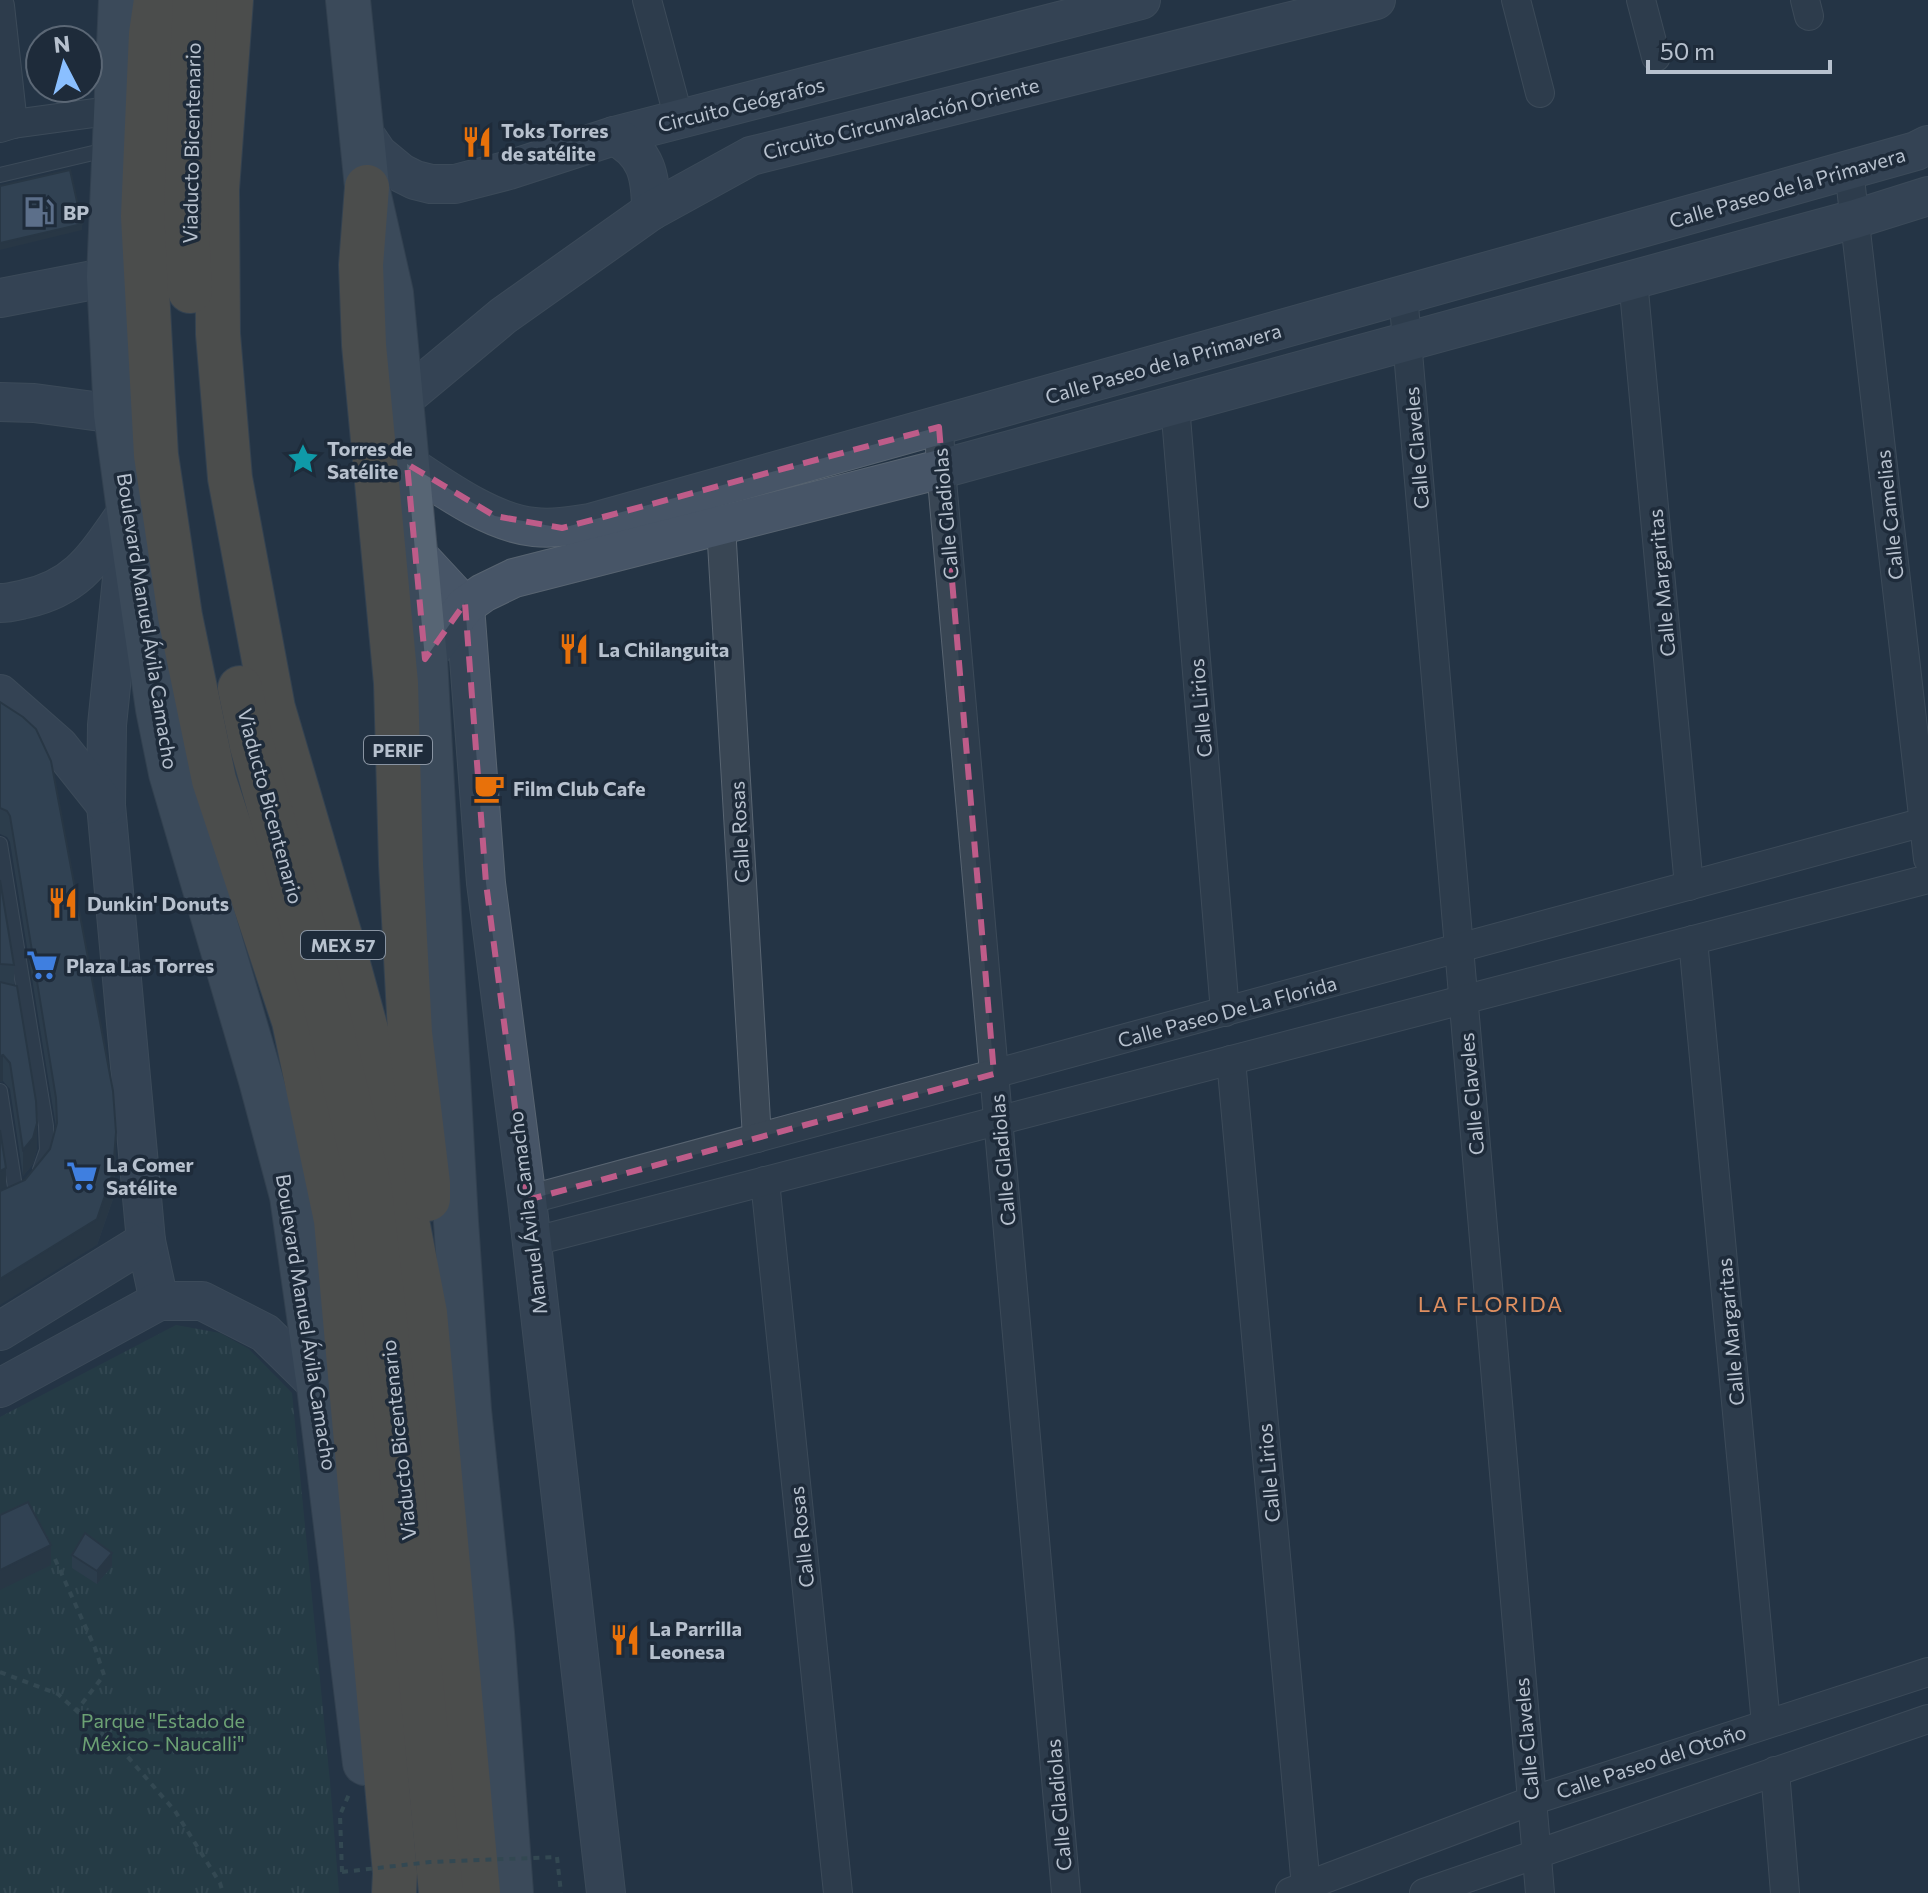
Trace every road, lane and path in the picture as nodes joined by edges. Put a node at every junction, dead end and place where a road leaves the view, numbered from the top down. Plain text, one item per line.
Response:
1 (121, 0) edge
2 (156, 0) edge
3 (195, 0) edge
4 (231, 0) edge
5 (348, 0) edge
6 (647, 0) edge
7 (1141, 0) edge
8 (1376, 0) edge
9 (1516, 0) edge
10 (1641, 0) edge
11 (0, 6) edge
12 (1656, 57) dead end
13 (1540, 93) dead end
14 (732, 107) junction
15 (679, 119) junction
16 (7, 126) edge
17 (116, 129) junction
18 (361, 129) junction
19 (614, 136) junction
20 (1928, 145) edge
21 (751, 156) junction
22 (1849, 170) junction
23 (0, 175) edge
24 (367, 187) junction
25 (1928, 196) edge
26 (651, 211) junction
27 (1855, 219) junction
28 (109, 277) junction
29 (1633, 280) junction
30 (1403, 294) junction
31 (0, 298) edge
32 (1407, 342) junction
33 (0, 402) edge
34 (400, 402) junction
35 (1175, 405) junction
36 (116, 414) junction
37 (939, 427) junction
38 (407, 464) junction
39 (941, 469) junction
40 (129, 510) junction
41 (721, 526) junction
42 (414, 551) junction
43 (0, 603) edge
44 (465, 606) junction
45 (425, 659) junction
46 (0, 694) edge
47 (106, 805) junction
48 (1926, 822) edge
49 (0, 844) edge
50 (1928, 859) edge
51 (1928, 879) edge
52 (1689, 886) junction
53 (1693, 940) junction
54 (1459, 948) junction
55 (1463, 1000) junction
56 (1225, 1012) junction
57 (1231, 1060) junction
58 (994, 1074) junction
59 (0, 1091) edge
60 (999, 1120) junction
61 (757, 1138) junction
62 (765, 1181) junction
63 (25, 1189) junction
64 (527, 1200) junction
65 (0, 1207) edge
66 (146, 1241) junction
67 (531, 1242) junction
68 (159, 1301) junction
69 (425, 1313) junction
70 (0, 1331) edge
71 (319, 1386) junction
72 (0, 1388) edge
73 (55, 1559) dead end
74 (0, 1672) edge
75 (1928, 1672) edge
76 (77, 1710) junction
77 (1928, 1719) edge
78 (1766, 1724) junction
79 (1775, 1771) junction
80 (1531, 1801) junction
81 (340, 1815) dead end
82 (1536, 1855) junction
83 (1297, 1890) edge
84 (223, 1893) edge
85 (382, 1893) edge
86 (394, 1893) edge
87 (441, 1893) edge
88 (478, 1893) edge
89 (511, 1893) edge
90 (561, 1893) edge
91 (606, 1893) edge
92 (838, 1893) edge
93 (1066, 1893) edge
94 (1424, 1893) edge
95 (1540, 1893) edge
96 (1785, 1893) edge

1 - 17 main road, Boulevard Manuel Ávila Camacho
2 - 86 highway, Boulevard Manuel Ávila Camacho / MEX 57
3 - 87 highway, Viaducto Bicentenario
4 - 69 highway, MEX 57
5 - 18 main road
6 - 15 street
7 - 14 street, Circuito Geógrafos
8 - 21 street, Circuito Circunvalación Oriente
9 - 13 street
10 - 12 street
11 - 16 street
14 - 15 street, Circuito Geógrafos
14 - 21 street
15 - 19 street, Circuito Geógrafos
16 - 17 street
17 - 23 lane
17 - 28 main road, Boulevard Manuel Ávila Camacho
18 - 19 street, Circuito Geógrafos
18 - 24 main road
19 - 26 street
20 - 22 street, Calle Paseo de la Primavera
21 - 26 street, Circuito Circunvalación Oriente
22 - 27 street, Calle Camelias
22 - 30 street, Calle Paseo de la Primavera
24 - 34 main road
24 - 69 highway, PERIF
25 - 27 street
26 - 34 street, Circuito Circunvalación Oriente
27 - 29 street
27 - 48 street, Calle Camelias
28 - 31 street
28 - 36 main road, Boulevard Manuel Ávila Camacho
29 - 32 street
29 - 52 street, Calle Margaritas
30 - 32 street, Calle Claveles
30 - 37 street, Calle Paseo de la Primavera
32 - 35 street
32 - 54 street, Calle Claveles
33 - 36 street
34 - 38 main road
35 - 39 street
35 - 56 street, Calle Lirios
36 - 40 main road, Boulevard Manuel Ávila Camacho
37 - 38 street, Calle Paseo de la Primavera
37 - 39 street, Calle Gladiolas
38 - 42 main road
39 - 41 street
39 - 58 street, Calle Gladiolas
40 - 43 street
40 - 47 street
40 - 71 main road, Boulevard Manuel Ávila Camacho
41 - 44 street
41 - 61 street, Calle Rosas
42 - 44 street
42 - 45 main road
44 - 45 street
44 - 64 street, Manuel Ávila Camacho
45 - 89 main road
46 - 47 street
47 - 66 street
48 - 50 street, Calle Camelias
48 - 52 street, Calle Paseo De La Florida
49 - 63 lane
51 - 53 street
52 - 54 street, Calle Paseo De La Florida
53 - 55 street
53 - 78 street, Calle Margaritas
54 - 55 street, Calle Claveles
54 - 56 street, Calle Paseo De La Florida
55 - 57 street
55 - 80 street, Calle Claveles
56 - 58 street, Calle Paseo De La Florida
57 - 60 street
57 - 83 street, Calle Lirios
58 - 60 street, Calle Gladiolas
58 - 61 street, Calle Paseo De La Florida
59 - 63 lane
60 - 62 street
60 - 93 street, Calle Gladiolas
61 - 64 street, Calle Paseo De La Florida
62 - 67 street
62 - 92 street, Calle Rosas
63 - 65 lane
64 - 67 street, Manuel Ávila Camacho
66 - 68 street
66 - 70 street
67 - 91 street, Manuel Ávila Camacho
68 - 71 street
68 - 72 street
69 - 88 highway, MEX 57
71 - 85 main road, Boulevard Manuel Ávila Camacho
73 - 76 path
74 - 76 path
75 - 78 street, Calle Paseo del Otoño
76 - 84 path
77 - 79 street
78 - 80 street, Calle Paseo del Otoño
79 - 82 street
79 - 96 street
80 - 82 street, Calle Claveles
80 - 83 street, Calle Paseo del Otoño
81 - 90 path, bridge
82 - 94 street
82 - 95 street, Calle Claveles

